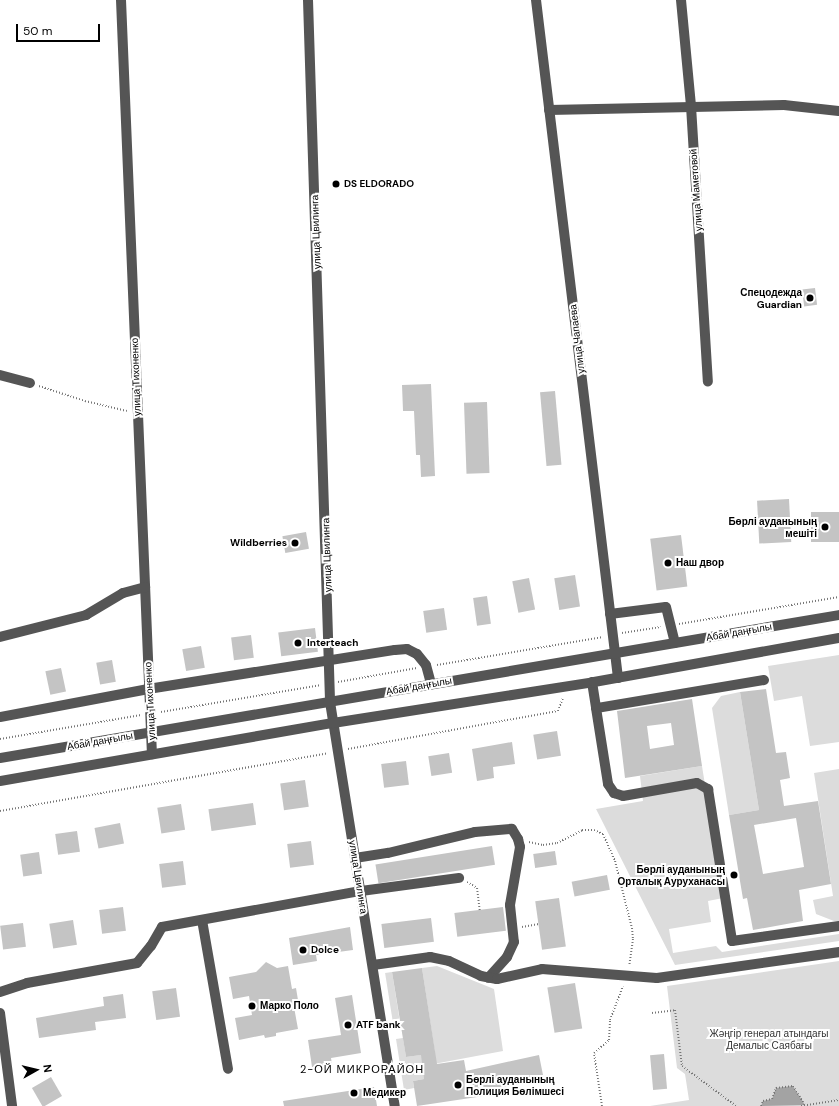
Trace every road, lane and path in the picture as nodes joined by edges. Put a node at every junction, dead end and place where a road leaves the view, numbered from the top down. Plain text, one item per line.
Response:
1 (121, 0) edge
2 (308, 0) edge
3 (536, 0) edge
4 (681, 0) edge
5 (691, 106) junction
6 (549, 110) junction
7 (839, 111) edge
8 (0, 375) edge
9 (708, 380) dead end
10 (30, 383) joint
11 (138, 414) junction
12 (145, 587) junction
13 (610, 614) junction
14 (839, 615) edge
15 (0, 637) edge
16 (839, 638) edge
17 (674, 643) junction
18 (613, 654) junction
19 (330, 660) junction
20 (618, 678) junction
21 (764, 680) dead end
22 (592, 682) junction
23 (430, 684) junction
24 (148, 689) junction
25 (330, 702) junction
26 (596, 708) junction
27 (558, 711) dead end
28 (0, 717) edge
29 (333, 723) junction
30 (151, 732) junction
31 (338, 751) junction
32 (152, 754) junction
33 (0, 758) edge
34 (0, 781) edge
35 (0, 811) edge
36 (518, 839) junction
37 (355, 858) junction
38 (459, 878) joint
39 (361, 891) junction
40 (480, 911) dead end
41 (202, 920) junction
42 (539, 924) dead end
43 (839, 926) edge
44 (513, 928) junction
45 (839, 952) edge
46 (373, 965) junction
47 (626, 976) junction
48 (488, 978) junction
49 (0, 992) edge
50 (0, 1013) edge
51 (652, 1013) dead end
52 (228, 1069) dead end
53 (839, 1100) edge
54 (805, 1105) edge
55 (12, 1106) edge
56 (395, 1106) edge
57 (602, 1106) edge
58 (736, 1106) edge
59 (761, 1106) edge
60 (801, 1106) edge

1 - 11 street, улица Тихоненко
2 - 19 street, улица Цвилинга
3 - 6 street, улица Чапаева
4 - 5 street, улица Маметовой
5 - 6 street
5 - 7 street
5 - 9 street, улица Маметовой
6 - 13 street, улица Чапаева
8 - 10 street
10 - 11 path
11 - 12 street, улица Тихоненко
12 - 15 street
12 - 24 street, улица Тихоненко
13 - 17 street
13 - 18 street, улица Чапаева
14 - 17 street, Абай даңғылы
16 - 20 street
17 - 18 street, Абай даңғылы
18 - 20 street, улица Чапаева
18 - 23 street, Абай даңғылы
19 - 23 street
19 - 24 street
19 - 25 street, улица Цвилинга
20 - 22 street
21 - 26 street
22 - 26 street
22 - 29 street
23 - 25 street, Абай даңғылы
24 - 28 street
24 - 30 street, улица Тихоненко
25 - 29 street, улица Цвилинга
25 - 30 street, Абай даңғылы
26 - 43 street
27 - 31 path
29 - 31 street, улица Цвилинга
29 - 32 street
30 - 32 street, улица Тихоненко
30 - 33 street, Абай даңғылы
31 - 35 path
31 - 37 street, улица Цвилинга
32 - 34 street
36 - 37 street
36 - 44 street
36 - 47 path
37 - 39 street, улица Цвилинга
38 - 39 street
38 - 40 path
39 - 41 street
39 - 46 street, улица Цвилинга
41 - 49 street
41 - 52 street
42 - 44 path
44 - 48 street
45 - 47 street
46 - 48 street
46 - 56 street, улица Цвилинга
47 - 48 street
47 - 57 path
50 - 55 street
51 - 58 path
53 - 54 path
54 - 59 path
54 - 60 path

